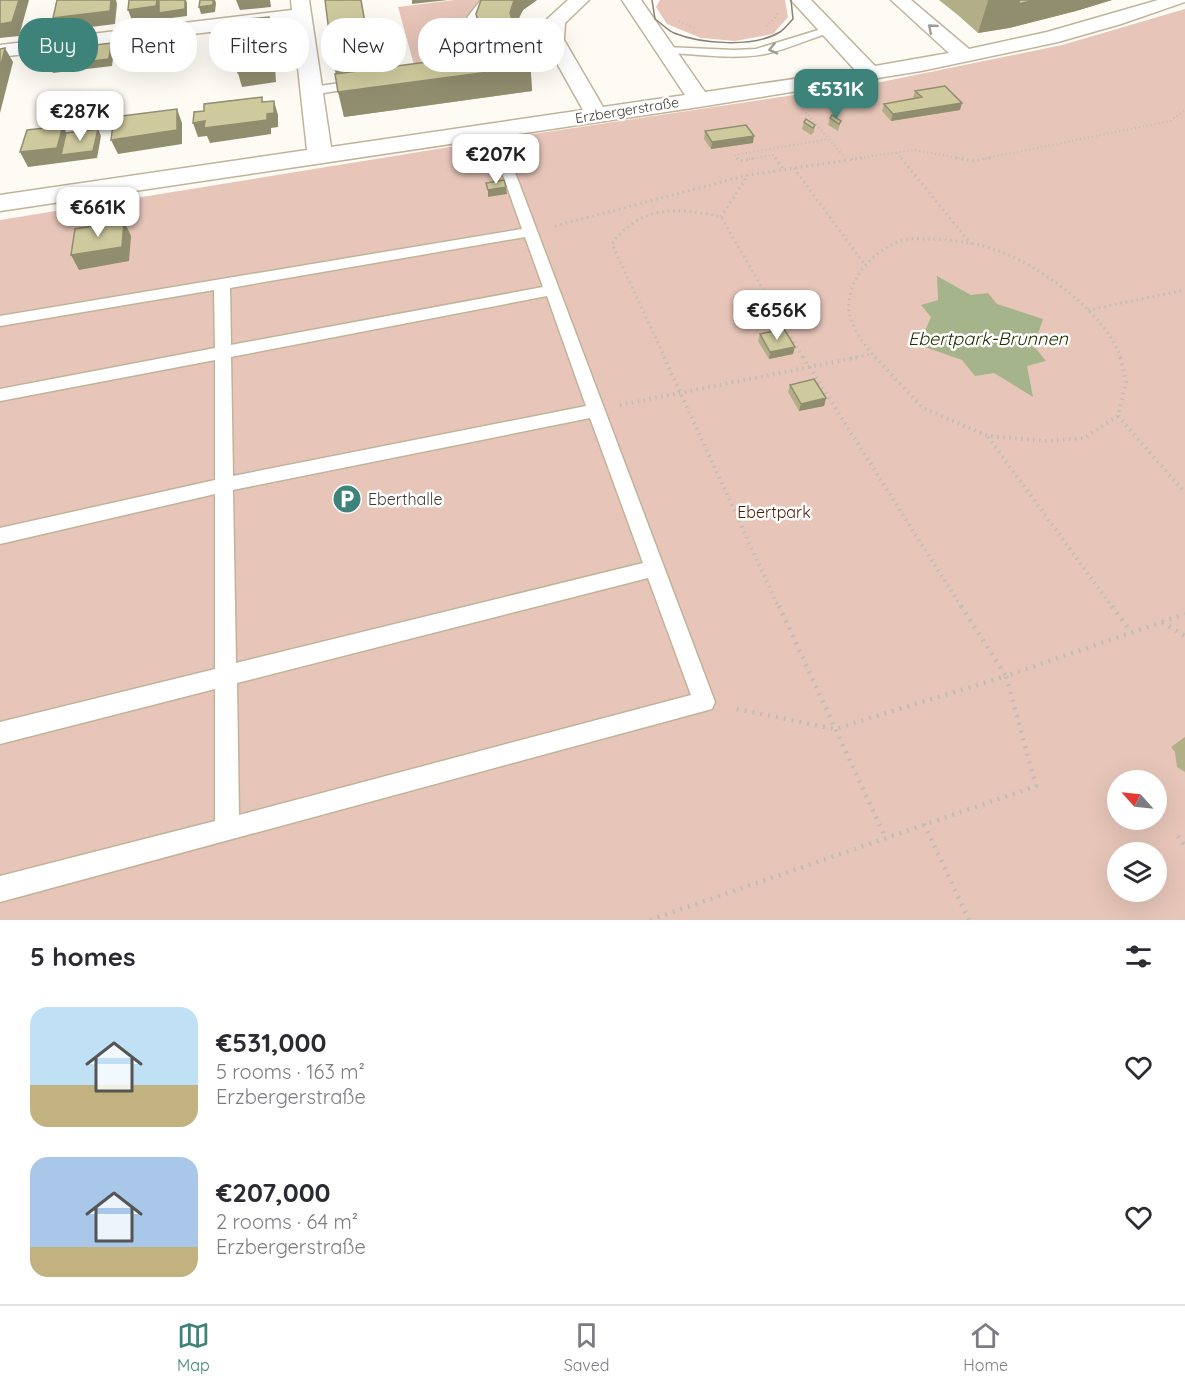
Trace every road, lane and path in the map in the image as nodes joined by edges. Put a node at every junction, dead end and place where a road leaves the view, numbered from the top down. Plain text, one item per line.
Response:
1 (486, 0) edge
2 (580, 0) edge
3 (631, 0) edge
4 (800, 0) edge
5 (900, 0) edge
6 (1177, 0) edge
7 (301, 7) edge
8 (778, 9) dead end
9 (680, 21) dead end
10 (763, 27) dead end
11 (700, 30) dead end
12 (828, 30) junction
13 (666, 50) junction
14 (0, 51) edge
15 (964, 56) junction
16 (450, 73) edge
17 (870, 73) junction
18 (376, 82) edge
19 (784, 87) junction
20 (312, 91) junction
21 (699, 100) junction
22 (1185, 110) edge
23 (597, 115) junction
24 (493, 130) junction
25 (829, 139) junction
26 (896, 152) junction
27 (320, 156) junction
28 (845, 159) junction
29 (794, 168) junction
30 (783, 169) junction
31 (748, 175) junction
32 (0, 203) edge
33 (721, 217) junction
34 (531, 232) junction
35 (971, 244) junction
36 (865, 265) junction
37 (222, 284) junction
38 (552, 290) junction
39 (1185, 290) edge
40 (1088, 311) junction
41 (0, 321) edge
42 (223, 353) junction
43 (872, 354) junction
44 (808, 366) junction
45 (680, 392) junction
46 (0, 395) edge
47 (597, 410) junction
48 (1118, 416) junction
49 (988, 436) junction
50 (224, 485) junction
51 (1185, 493) edge
52 (0, 536) edge
53 (655, 568) junction
54 (1185, 614) edge
55 (1161, 622) junction
56 (1131, 632) junction
57 (1185, 636) edge
58 (225, 676) junction
59 (1006, 676) junction
60 (704, 702) junction
61 (835, 729) junction
62 (0, 733) edge
63 (924, 824) junction
64 (227, 830) junction
65 (1178, 836) dead end
66 (886, 839) junction
67 (1185, 846) edge
68 (0, 889) edge
69 (652, 920) edge
70 (969, 920) edge

1 - 16 lane
2 - 23 street
3 - 13 street
4 - 12 street
15 -> 5 street
6 - 15 street, Erzbergerstraße
7 - 14 street
7 - 20 street
8 - 10 path
9 - 11 path
12 -> 13 lane
12 - 17 street
13 - 21 street
15 - 17 street, Erzbergerstraße
17 - 19 street, Erzbergerstraße
18 - 20 lane
19 - 21 street, Erzbergerstraße
19 - 25 path
20 - 27 street
21 - 23 street, Erzbergerstraße
22 - 26 path
23 - 24 street, Erzbergerstraße
24 - 27 street, Erzbergerstraße
24 - 34 lane
25 - 28 path
25 - 30 path
26 - 28 path
26 - 35 path
27 - 32 street, Erzbergerstraße
28 - 29 path
29 - 30 path
29 - 36 path
30 - 31 path
31 - 33 path
31 - 34 path
33 - 44 path
33 - 45 path
34 - 37 lane
34 - 38 lane
35 - 36 path
35 - 40 path
36 - 43 path
37 - 41 lane
37 - 42 lane
38 - 42 lane
38 - 47 lane
39 - 40 path
40 - 48 path
42 - 46 lane
42 - 50 lane
43 - 44 path
43 - 49 path
44 - 45 path
44 - 59 path
45 - 47 path
45 - 61 path
47 - 50 lane
47 - 53 lane
48 - 49 path
48 - 51 path
49 - 56 path
50 - 52 lane
50 - 58 lane
53 - 58 lane
53 - 60 lane
54 - 55 path
55 - 56 path
55 - 57 path
56 - 59 path
58 - 62 lane
58 - 64 lane
59 - 61 path
59 - 63 path
60 - 61 path
60 - 64 lane
61 - 66 path
63 - 66 path
63 - 70 path
64 - 68 lane
65 - 67 path
66 - 69 path

